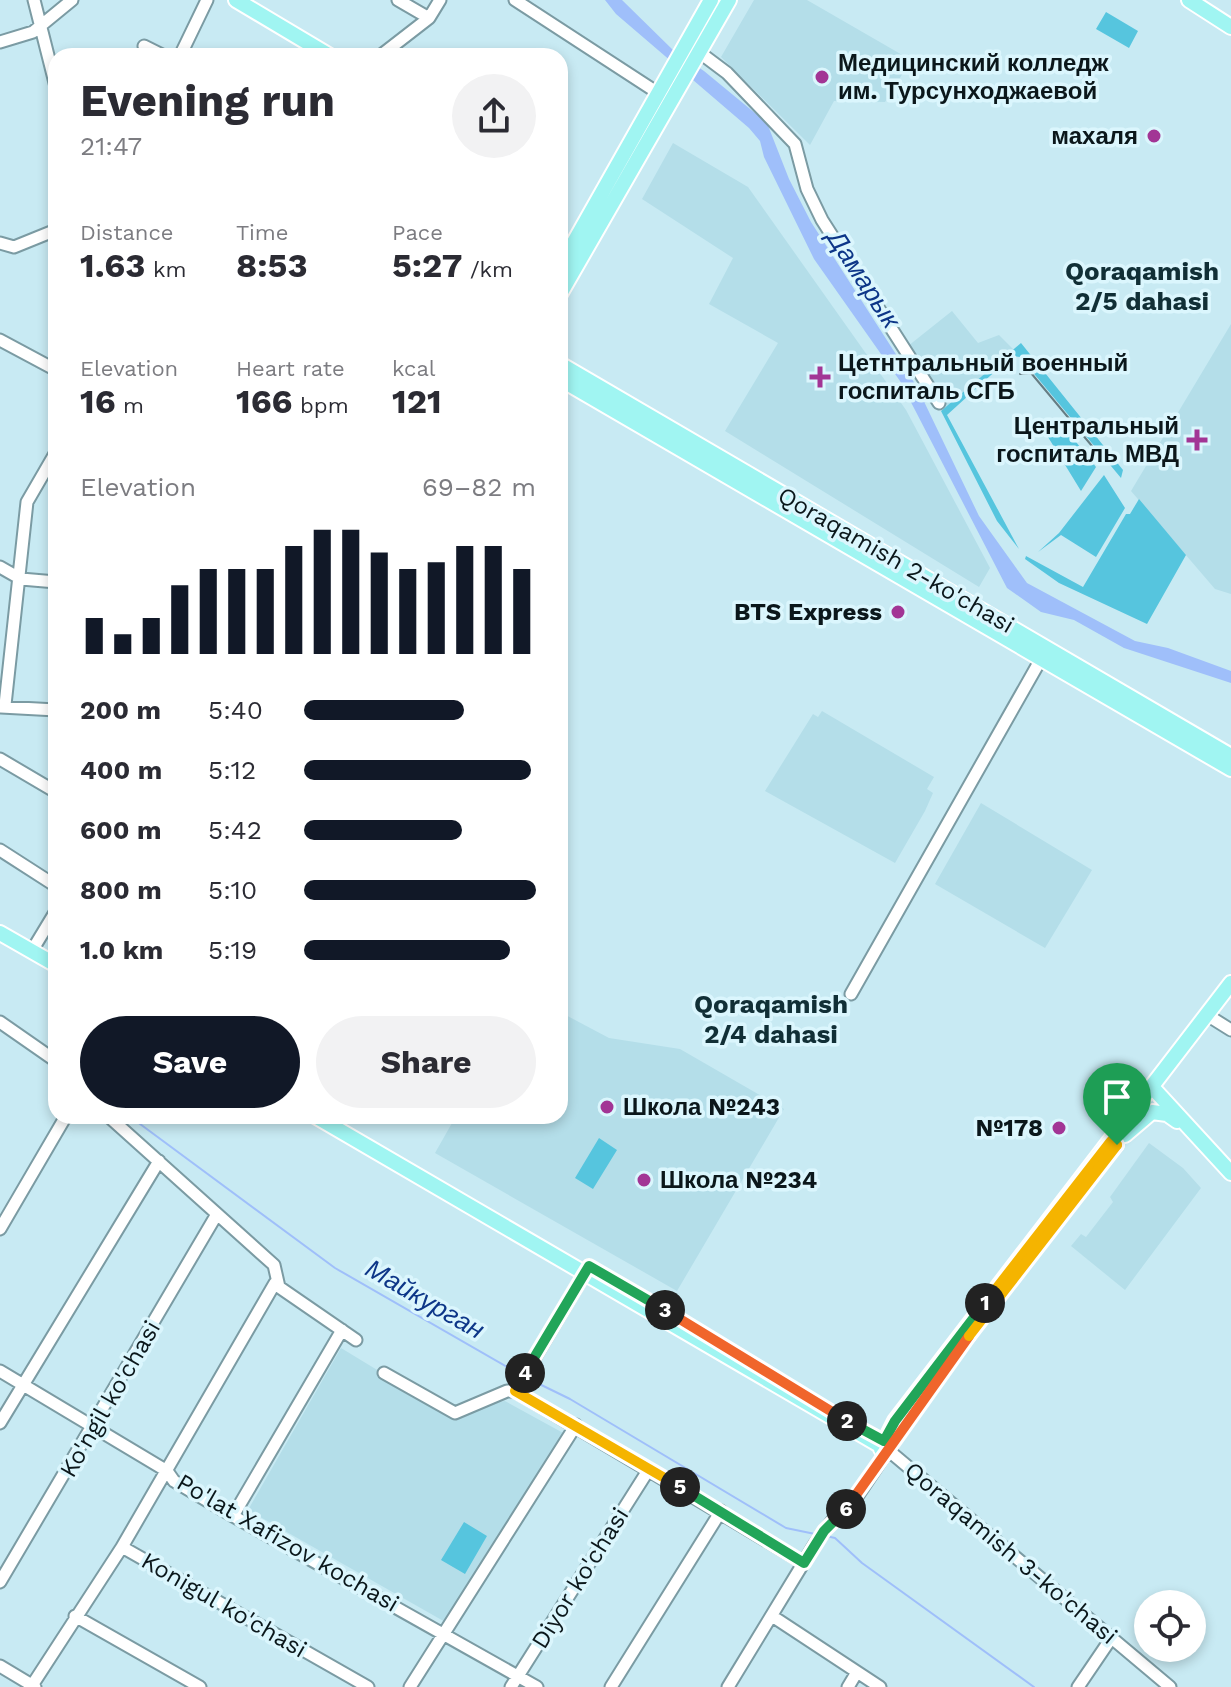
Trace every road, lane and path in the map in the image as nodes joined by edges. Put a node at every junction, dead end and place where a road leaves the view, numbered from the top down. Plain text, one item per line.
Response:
1 (34, 0) edge
2 (72, 0) edge
3 (207, 0) edge
4 (236, 0) edge
5 (398, 0) edge
6 (440, 0) edge
7 (515, 0) edge
8 (711, 0) edge
9 (729, 0) edge
10 (1189, 0) edge
11 (1203, 0) edge
12 (429, 18) junction
13 (1231, 18) edge
14 (39, 24) junction
15 (1231, 27) edge
16 (0, 42) edge
17 (144, 46) dead end
18 (148, 48) edge
19 (184, 48) edge
20 (317, 48) edge
21 (390, 48) edge
22 (694, 51) junction
23 (48, 57) edge
24 (676, 77) junction
25 (658, 93) junction
26 (48, 233) edge
27 (0, 243) edge
28 (568, 253) edge
29 (568, 279) edge
30 (1, 341) edge
31 (48, 366) edge
32 (568, 369) edge
33 (568, 383) edge
34 (939, 403) dead end
35 (719, 464) junction
36 (48, 466) edge
37 (0, 567) edge
38 (21, 579) junction
39 (48, 581) edge
40 (1013, 636) junction
41 (1041, 659) junction
42 (2, 706) edge
43 (48, 709) edge
44 (1231, 756) edge
45 (0, 759) edge
46 (1231, 769) edge
47 (48, 787) edge
48 (0, 850) edge
49 (48, 881) edge
50 (0, 924) edge
51 (48, 924) edge
52 (0, 933) edge
53 (36, 944) junction
54 (48, 951) edge
55 (48, 960) edge
56 (1231, 983) edge
57 (851, 994) dead end
58 (1231, 998) edge
59 (1210, 1018) junction
60 (1, 1028) edge
61 (1231, 1030) edge
62 (48, 1056) edge
63 (1155, 1090) junction
64 (61, 1124) edge
65 (117, 1124) edge
66 (329, 1124) edge
67 (346, 1124) edge
68 (1193, 1132) junction
69 (1117, 1141) junction
70 (159, 1161) junction
71 (1231, 1173) edge
72 (217, 1214) junction
73 (0, 1229) edge
74 (586, 1269) junction
75 (275, 1283) junction
76 (342, 1330) junction
77 (356, 1340) dead end
78 (0, 1371) edge
79 (384, 1373) dead end
80 (24, 1385) junction
81 (515, 1391) junction
82 (0, 1423) edge
83 (576, 1425) junction
84 (94, 1428) junction
85 (884, 1447) junction
86 (649, 1469) junction
87 (167, 1471) junction
88 (721, 1511) junction
89 (233, 1516) junction
90 (122, 1547) junction
91 (804, 1563) junction
92 (0, 1582) edge
93 (75, 1616) junction
94 (772, 1616) junction
95 (445, 1633) junction
96 (1112, 1637) junction
97 (0, 1666) edge
98 (857, 1672) junction
99 (518, 1676) junction
100 (32, 1686) edge
101 (200, 1687) edge
102 (368, 1687) edge
103 (410, 1687) edge
104 (511, 1687) edge
105 (537, 1687) edge
106 (611, 1687) edge
107 (729, 1687) edge
108 (848, 1687) edge
109 (880, 1687) edge
110 (1078, 1687) edge
111 (1170, 1687) edge

1 - 14 street
2 - 14 street
3 - 19 street
4 - 20 main road
5 - 12 street
6 - 12 street
7 - 25 street
8 - 22 main road
9 - 22 main road
10 - 15 main road
11 - 13 main road
12 - 21 street
14 - 16 street
14 - 23 street
17 - 18 street
22 - 24 main road
22 - 34 street
24 - 25 main road
24 - 29 main road
25 - 28 main road
26 - 27 street
30 - 31 street
32 - 35 main road, Qoraqamish 2-ko'chasi
33 - 35 main road, Qoraqamish 2-ko'chasi
35 - 40 main road, Qoraqamish 2-ko'chasi
36 - 38 street
37 - 38 street
38 - 39 street
38 - 42 street
40 - 41 main road, Qoraqamish 2-ko'chasi
40 - 44 main road, Qoraqamish 2-ko'chasi
41 - 46 main road, Qoraqamish 2-ko'chasi
41 - 57 street
42 - 43 street
45 - 47 street
48 - 49 street
50 - 53 main road
51 - 53 street
52 - 55 main road
53 - 54 main road
56 - 59 main road
58 - 59 main road
59 - 61 street
59 - 63 main road
60 - 62 street
63 - 68 main road
63 - 69 main road
64 - 73 street
65 - 70 street
66 - 74 main road, Qoraqamish 3-ko'chasi
67 - 74 main road, Qoraqamish 3-ko'chasi
68 - 69 main road
68 - 71 main road
69 - 85 main road
70 - 72 street
70 - 80 street
72 - 75 street
72 - 84 street, Ko'ngil ko'chasi
74 - 81 street
74 - 85 main road, Qoraqamish 3-ko'chasi
75 - 76 street
75 - 87 street
76 - 77 street
76 - 89 street
78 - 80 street, Po'lat Xafizov kochasi
79 - 81 street
80 - 82 street
80 - 84 street, Po'lat Xafizov kochasi
81 - 83 street
83 - 86 street
83 - 95 street
84 - 87 street, Po'lat Xafizov kochasi
84 - 92 street, Ko'ngil ko'chasi
85 - 91 street
85 - 96 street, Qoraqamish 3-ko'chasi
86 - 88 street
86 - 99 street, Diyor ko'chasi
87 - 89 street, Po'lat Xafizov kochasi
87 - 90 street
88 - 91 street
88 - 106 street
89 - 95 street, Po'lat Xafizov kochasi
90 - 93 street
90 - 102 street, Konigul ko'chasi
91 - 94 street
93 - 100 street
93 - 101 street
94 - 98 street
94 - 107 street
95 - 99 street, Po'lat Xafizov kochasi
95 - 103 street
96 - 110 street
96 - 111 street, Qoraqamish 3-ko'chasi
97 - 100 street
98 - 108 street
98 - 109 street
99 - 104 street, Diyor ko'chasi
99 - 105 street, Po'lat Xafizov kochasi

